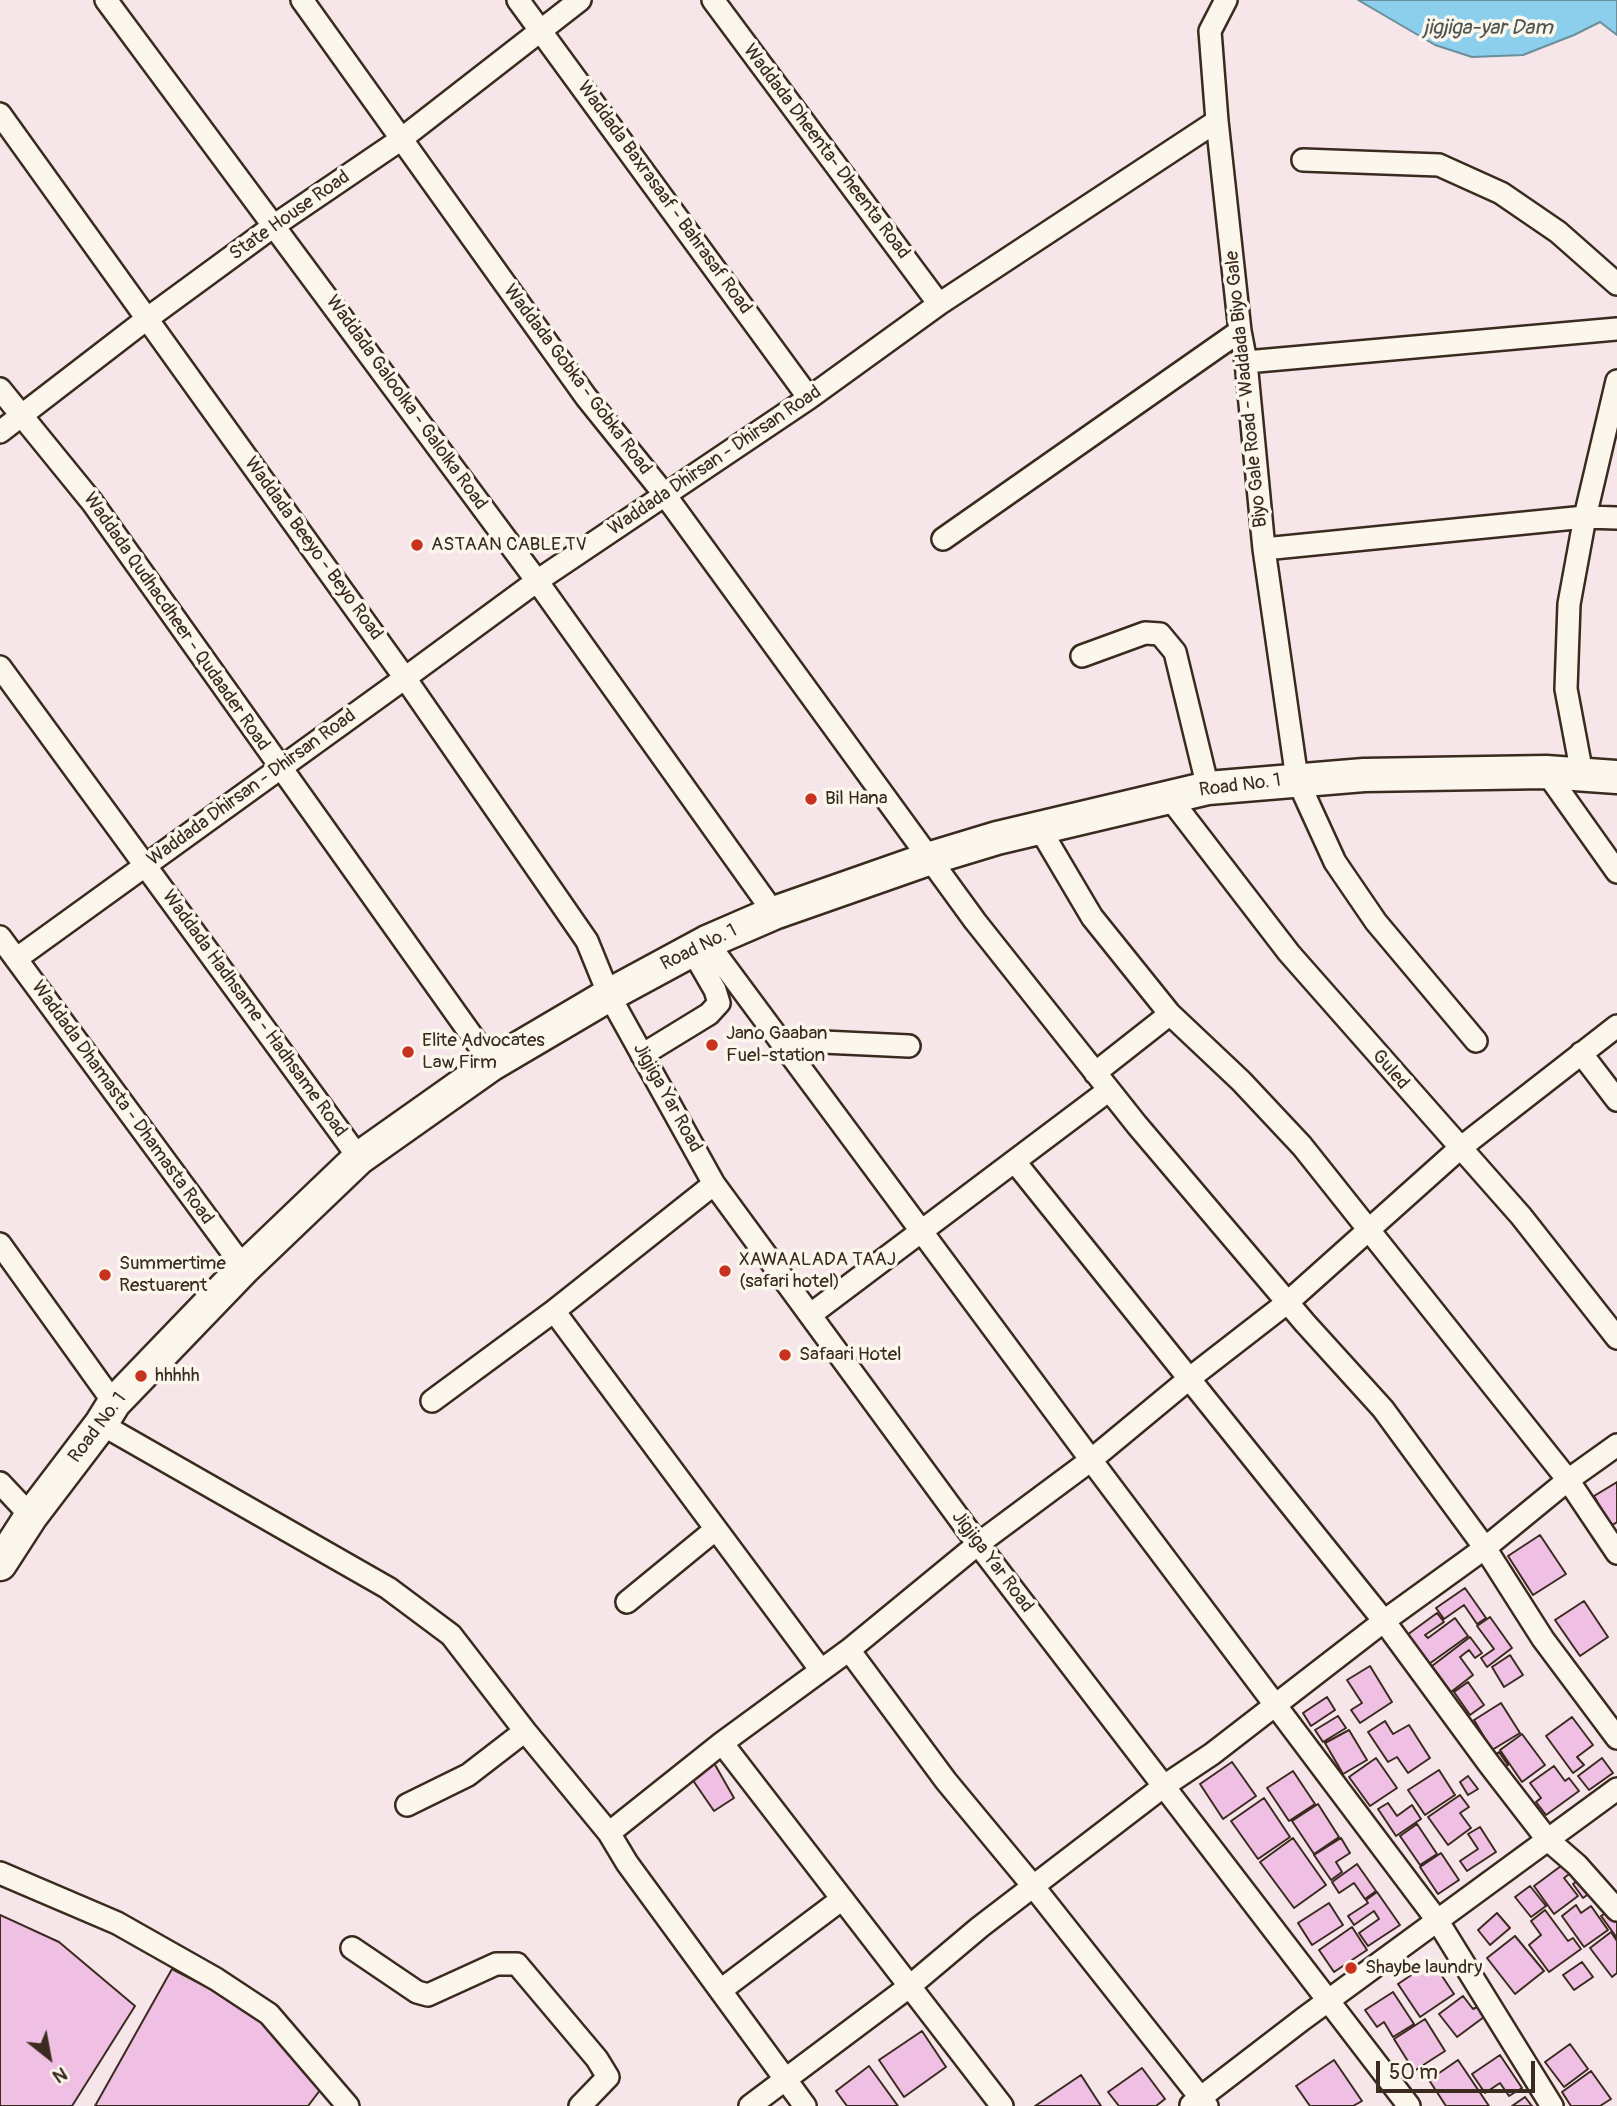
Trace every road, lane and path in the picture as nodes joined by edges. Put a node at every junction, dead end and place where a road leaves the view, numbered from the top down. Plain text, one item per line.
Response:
1 (106, 0) edge
2 (302, 0) edge
3 (518, 0) edge
4 (580, 0) edge
5 (712, 0) edge
6 (1226, 0) edge
7 (541, 30) junction
8 (0, 114) edge
9 (1217, 121) junction
10 (400, 140) junction
11 (1303, 160) dead end
12 (275, 225) junction
13 (1617, 284) edge
14 (940, 304) junction
15 (148, 318) junction
16 (1617, 329) edge
17 (1240, 331) junction
18 (1246, 362) junction
19 (1617, 382) edge
20 (0, 389) edge
21 (809, 398) junction
22 (21, 415) junction
23 (0, 432) edge
24 (665, 495) junction
25 (1585, 517) junction
26 (1617, 518) edge
27 (943, 539) dead end
28 (1264, 548) junction
29 (537, 580) junction
30 (1082, 656) dead end
31 (0, 667) edge
32 (405, 678) junction
33 (280, 768) junction
34 (1546, 772) junction
35 (1583, 774) junction
36 (1617, 777) edge
37 (1297, 779) junction
38 (1208, 788) junction
39 (1169, 797) junction
40 (1040, 829) junction
41 (930, 858) junction
42 (146, 865) junction
43 (1617, 872) edge
44 (774, 913) junction
45 (0, 937) edge
46 (699, 946) junction
47 (16, 959) junction
48 (609, 995) junction
49 (1170, 1014) junction
50 (1617, 1026) edge
51 (780, 1040) junction
52 (1475, 1041) dead end
53 (909, 1046) dead end
54 (1581, 1053) junction
55 (642, 1055) junction
56 (492, 1064) junction
57 (1095, 1073) junction
58 (1109, 1090) junction
59 (1617, 1100) edge
60 (1459, 1149) junction
61 (359, 1158) junction
62 (1014, 1162) junction
63 (714, 1184) junction
64 (1370, 1230) junction
65 (922, 1231) junction
66 (0, 1244) edge
67 (244, 1268) junction
68 (1288, 1302) junction
69 (554, 1311) junction
70 (810, 1315) junction
71 (1617, 1338) edge
72 (1190, 1378) junction
73 (432, 1401) dead end
74 (107, 1414) junction
75 (1617, 1446) edge
76 (1091, 1460) junction
77 (1568, 1480) junction
78 (0, 1483) edge
79 (31, 1516) junction
80 (716, 1529) junction
81 (978, 1544) junction
82 (4, 1547) edge
83 (1485, 1548) junction
84 (1617, 1552) edge
85 (627, 1602) dead end
86 (1384, 1620) junction
87 (849, 1650) junction
88 (820, 1669) junction
89 (1275, 1705) junction
90 (525, 1731) junction
91 (1617, 1738) edge
92 (722, 1744) junction
93 (1164, 1786) junction
94 (1617, 1789) edge
95 (407, 1805) dead end
96 (609, 1833) junction
97 (1547, 1839) junction
98 (0, 1873) edge
99 (1034, 1886) junction
100 (842, 1899) junction
101 (1617, 1910) edge
102 (1437, 1920) junction
103 (352, 1948) dead end
104 (910, 1986) junction
105 (721, 1990) junction
106 (1329, 2000) junction
107 (785, 2079) junction
108 (1199, 2103) edge
109 (348, 2106) edge
110 (580, 2106) edge
111 (750, 2106) edge
112 (805, 2106) edge
113 (1002, 2106) edge
114 (1409, 2106) edge
115 (1552, 2106) edge

1 - 12 street, Waddada Galoolka - Galolka Road
2 - 10 street, Waddada Gobka - Gobka Road
3 - 7 street, Waddada Baxrasaaf - Bahrasaf Road
4 - 7 street, State House Road
5 - 14 street, Waddada Dheenta- Dheenta Road
6 - 9 street, Biyo Gale Road - Waddada Biyo Gale
7 - 10 street, State House Road
7 - 21 street, Waddada Baxrasaaf - Bahrasaf Road
8 - 15 street, Waddada Beeyo - Beyo Road
9 - 14 street, Waddada Dhirsan - Dhirsan Road
9 - 17 street, Biyo Gale Road - Waddada Biyo Gale
10 - 12 street, State House Road
10 - 24 street, Waddada Gobka - Gobka Road
11 - 13 street
12 - 15 street, State House Road
12 - 29 street, Waddada Galoolka - Galolka Road
14 - 21 street, Waddada Dhirsan - Dhirsan Road
15 - 22 street, State House Road
15 - 32 street, Waddada Beeyo - Beyo Road
16 - 18 street
17 - 18 street, Biyo Gale Road - Waddada Biyo Gale
17 - 27 street
18 - 28 street, Biyo Gale Road - Waddada Biyo Gale
19 - 25 street
20 - 22 street, Waddada Qudhacdheer - Qudaader Road
21 - 24 street, Waddada Dhirsan - Dhirsan Road
22 - 23 street, State House Road
22 - 33 street, Waddada Qudhacdheer - Qudaader Road
24 - 29 street, Waddada Dhirsan - Dhirsan Road
24 - 41 street, Waddada Gobka - Gobka Road
25 - 26 street
25 - 28 street
25 - 35 street
28 - 37 street, Biyo Gale Road - Waddada Biyo Gale
29 - 32 street, Waddada Dhirsan - Dhirsan Road
29 - 44 street, Waddada Galoolka - Galolka Road
30 - 38 street
31 - 42 street, Waddada Hadhsame - Hadhsame Road
32 - 33 street, Waddada Dhirsan - Dhirsan Road
32 - 48 street, Waddada Beeyo - Beyo Road
33 - 42 street, Waddada Dhirsan - Dhirsan Road
33 - 56 street, Waddada Qudhacdheer - Qudaader Road
34 - 35 highway, Road No. 1
34 - 37 highway, Road No. 1
34 - 43 street
35 - 36 highway, Road No. 1
37 - 38 highway, Road No. 1
37 - 52 street, Biyo Gale Road - Waddada Biyo Gale
38 - 39 highway, Road No. 1
39 - 40 highway, Road No. 1
39 - 60 street, Guled
40 - 41 highway, Road No. 1
40 - 49 street
41 - 44 highway, Road No. 1
41 - 57 street, Waddada Gobka - Gobka Road
42 - 47 street, Waddada Dhirsan - Dhirsan Road
42 - 61 street, Waddada Hadhsame - Hadhsame Road
44 - 46 highway, Road No. 1
45 - 47 street, Waddada Dhamasta - Dhamasta Road
46 - 48 highway, Road No. 1
46 - 51 street
46 - 55 street
47 - 67 street, Waddada Dhamasta - Dhamasta Road
48 - 55 street, Jigjiga Yar Road
48 - 56 highway, Road No. 1
49 - 57 street
49 - 64 street
50 - 54 street
51 - 53 street
51 - 65 street
54 - 59 street
54 - 60 street
55 - 63 street, Jigjiga Yar Road
56 - 61 highway, Road No. 1
57 - 58 street, Waddada Gobka - Gobka Road
58 - 62 street
58 - 68 street, Waddada Gobka - Gobka Road
60 - 64 street
60 - 71 street, Guled
61 - 67 highway, Road No. 1
62 - 65 street
62 - 72 street
63 - 69 street
63 - 70 street, Jigjiga Yar Road
64 - 68 street
64 - 77 street
65 - 70 street
65 - 76 street
66 - 74 street
67 - 74 highway, Road No. 1
68 - 72 street
68 - 83 street, Waddada Gobka - Gobka Road
69 - 73 street
69 - 80 street
70 - 81 street, Jigjiga Yar Road
72 - 76 street
72 - 86 street
74 - 79 highway, Road No. 1
74 - 90 street
75 - 77 street
76 - 81 street
76 - 89 street
77 - 83 street
77 - 84 street
78 - 79 street
79 - 82 highway, Road No. 1
80 - 85 street
80 - 88 street
81 - 87 street
81 - 93 street, Jigjiga Yar Road
83 - 86 street
83 - 91 street, Waddada Gobka - Gobka Road
86 - 89 street
86 - 97 street
87 - 88 street
87 - 99 street
88 - 92 street
89 - 93 street
89 - 102 street
90 - 95 street
90 - 96 street
92 - 96 street
92 - 100 street
93 - 99 street
93 - 106 street, Jigjiga Yar Road
94 - 97 street
96 - 105 street
97 - 101 street
97 - 102 street
98 - 109 street
99 - 104 street
99 - 108 street
100 - 104 street
100 - 105 street
102 - 106 street
102 - 115 street
103 - 110 street
104 - 107 street
104 - 113 street
105 - 107 street
106 - 108 street
106 - 114 street, Jigjiga Yar Road
107 - 111 street
107 - 112 street

